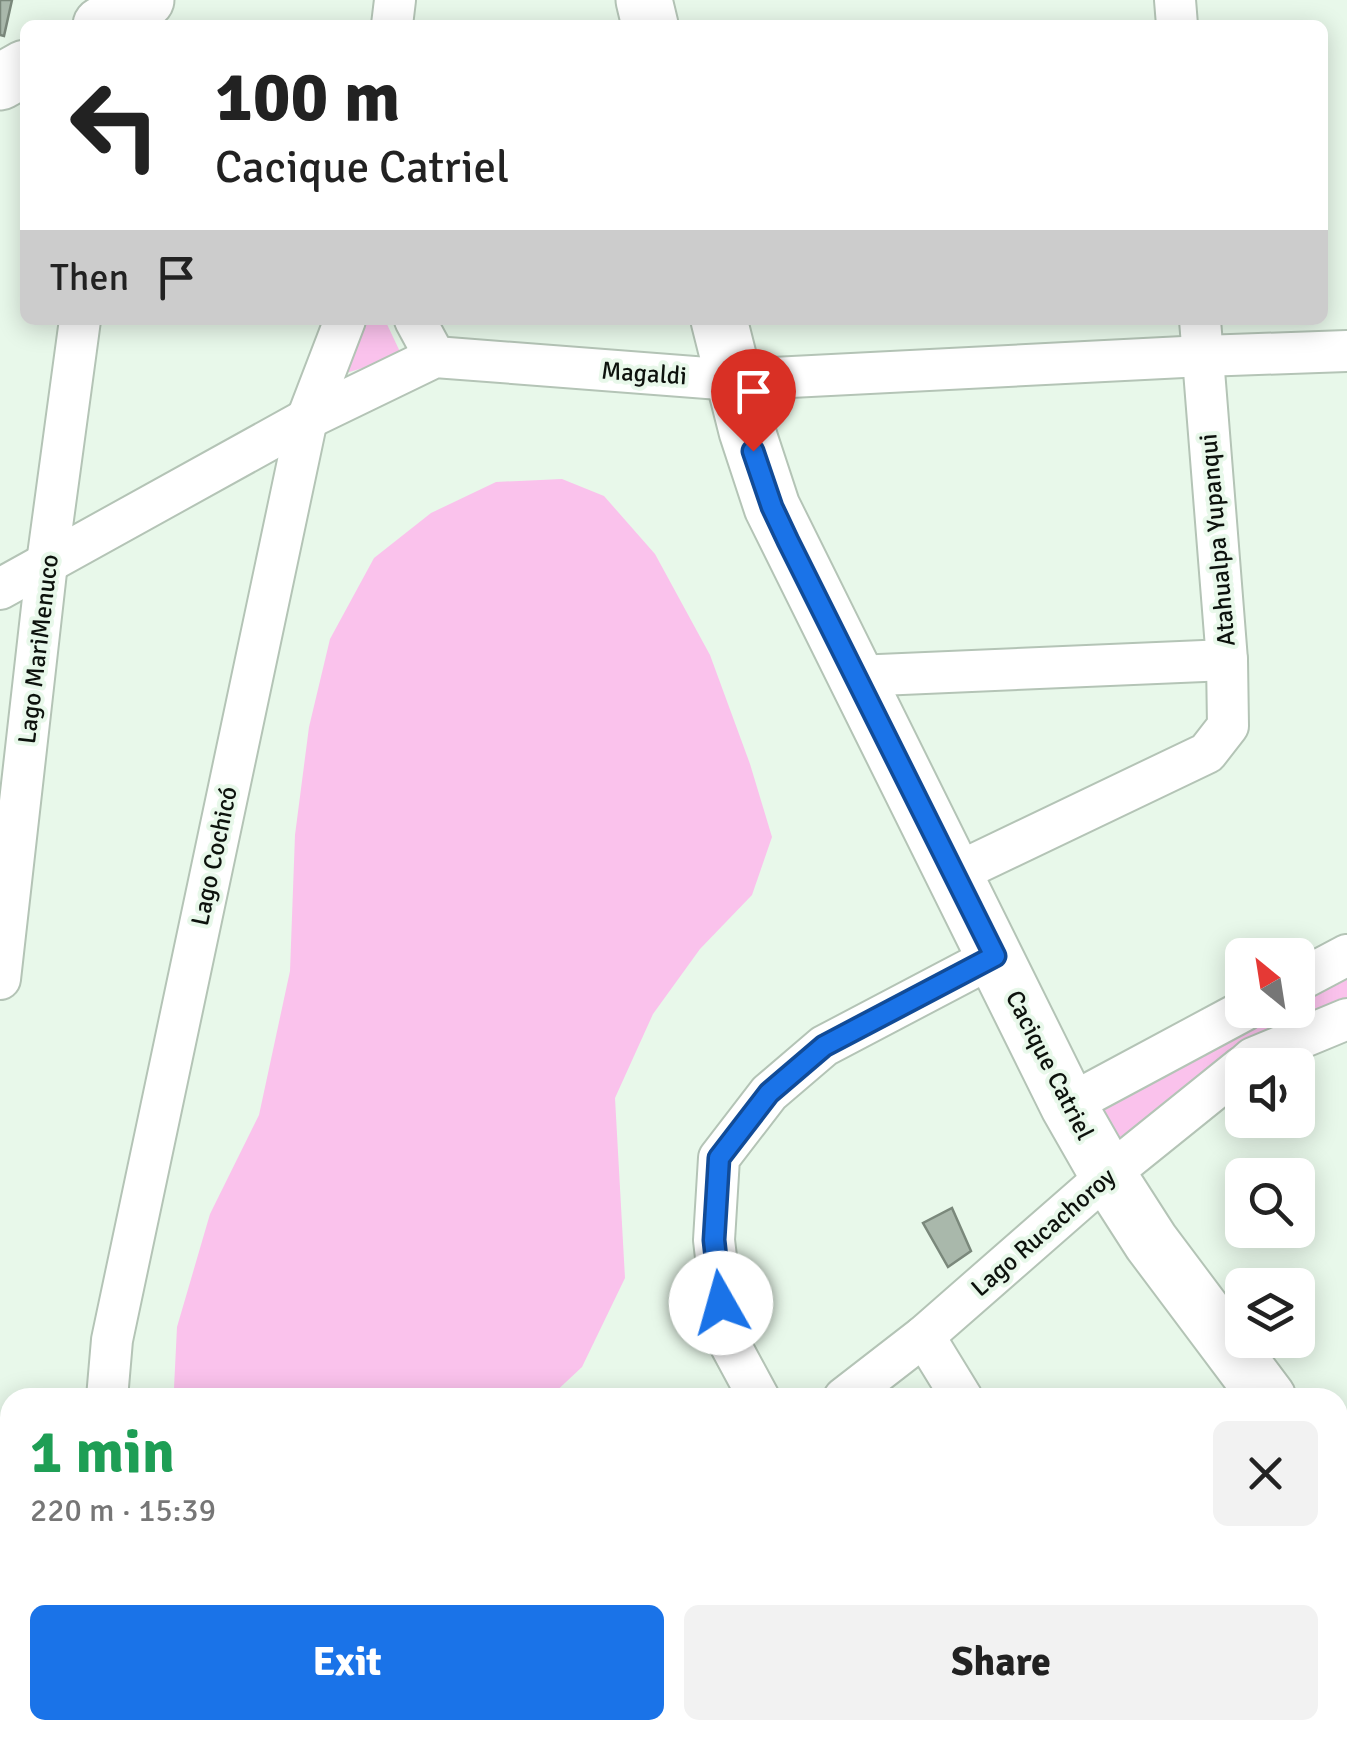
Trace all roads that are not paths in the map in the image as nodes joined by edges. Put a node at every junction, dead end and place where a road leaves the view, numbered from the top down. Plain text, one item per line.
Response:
1 (79, 325) edge
2 (343, 325) edge
3 (418, 325) edge
4 (720, 325) edge
5 (1201, 338) edge
6 (1347, 351) edge
7 (436, 357) junction
8 (733, 380) junction
9 (307, 419) junction
10 (48, 563) junction
11 (0, 589) edge
12 (1227, 660) junction
13 (856, 676) junction
14 (954, 874) junction
15 (1347, 954) edge
16 (995, 956) junction
17 (1315, 972) edge
18 (0, 979) edge
19 (1347, 1019) edge
20 (1225, 1020) edge
21 (1278, 1048) edge
22 (1225, 1081) edge
23 (1068, 1105) junction
24 (1108, 1175) junction
25 (924, 1336) junction
26 (108, 1388) edge
27 (754, 1388) edge
28 (857, 1388) edge
29 (956, 1388) edge
30 (1260, 1388) edge

1 - 10 street, Lago MariMenuco
2 - 9 street, Lago Cochicó
3 - 7 street
4 - 8 street, Cacique Catriel
5 - 6 street, Magaldi
5 - 8 street, Magaldi
5 - 12 street, Atahualpa Yupanqui
7 - 8 street, Magaldi
7 - 9 street
8 - 13 street, Cacique Catriel
9 - 10 street
9 - 26 street, Lago Cochicó
10 - 11 street
10 - 18 street, Lago MariMenuco
12 - 13 street
12 - 14 street, Atahualpa Yupanqui
13 - 14 street, Cacique Catriel
14 - 16 street, Cacique Catriel
15 - 17 street
16 - 23 street, Cacique Catriel
16 - 27 street
19 - 21 street, Lago Rucachoroy
20 - 23 street
22 - 24 street, Lago Rucachoroy
23 - 24 street, Cacique Catriel
24 - 25 street, Lago Rucachoroy
24 - 30 street, Cacique Catriel
25 - 28 street, Lago Rucachoroy
25 - 29 street

